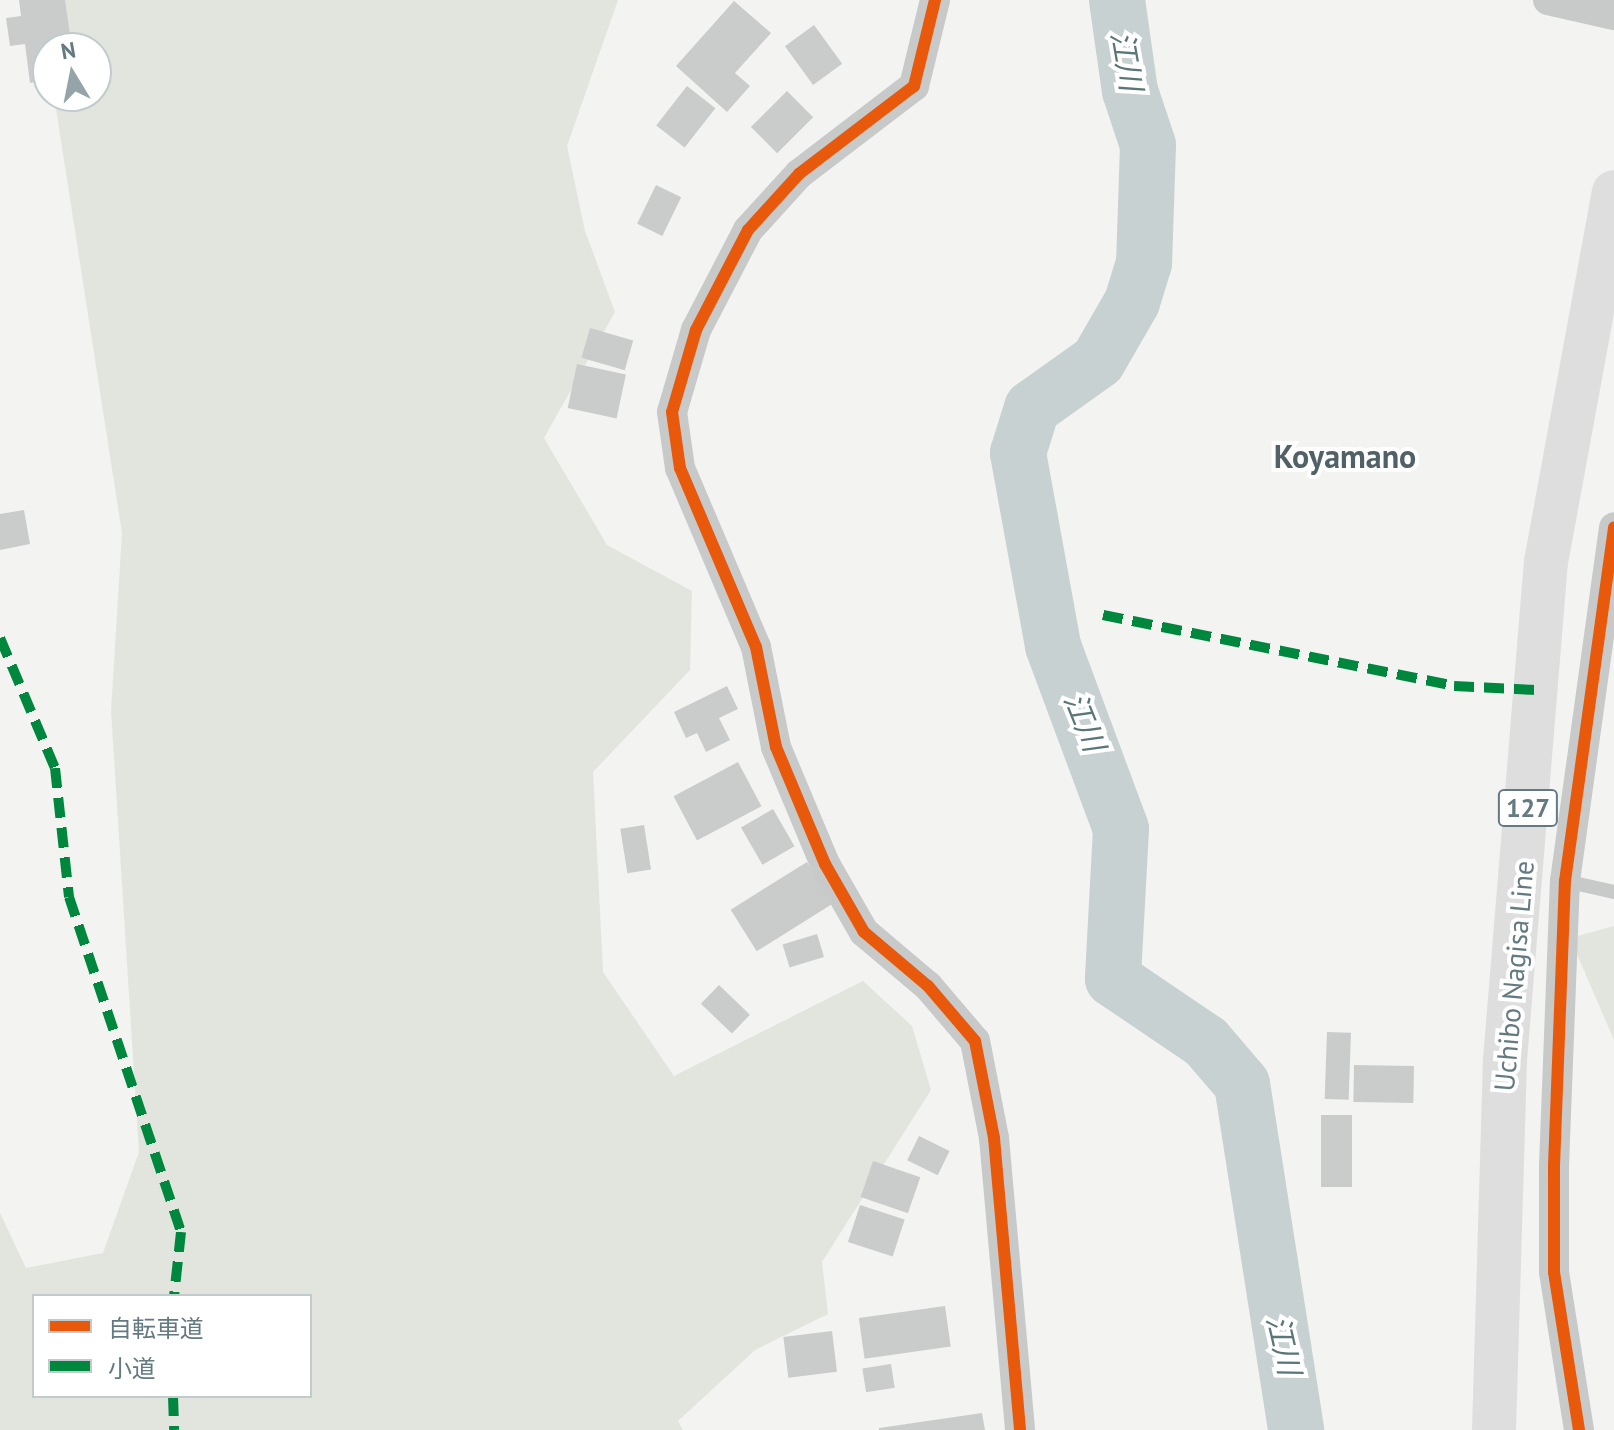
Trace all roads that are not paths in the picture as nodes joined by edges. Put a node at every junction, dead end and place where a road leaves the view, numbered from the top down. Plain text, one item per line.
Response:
1 (935, 0) edge
2 (1548, 0) edge
3 (1614, 15) edge
4 (1614, 192) edge
5 (1614, 527) edge
6 (1565, 881) junction
7 (1614, 892) edge
8 (1020, 1430) edge
9 (1494, 1430) edge
10 (1579, 1430) edge

1 - 8 street
2 - 3 street
4 - 9 highway, Uchibo Nagisa Line / 127
5 - 6 street
6 - 7 lane
6 - 10 street

